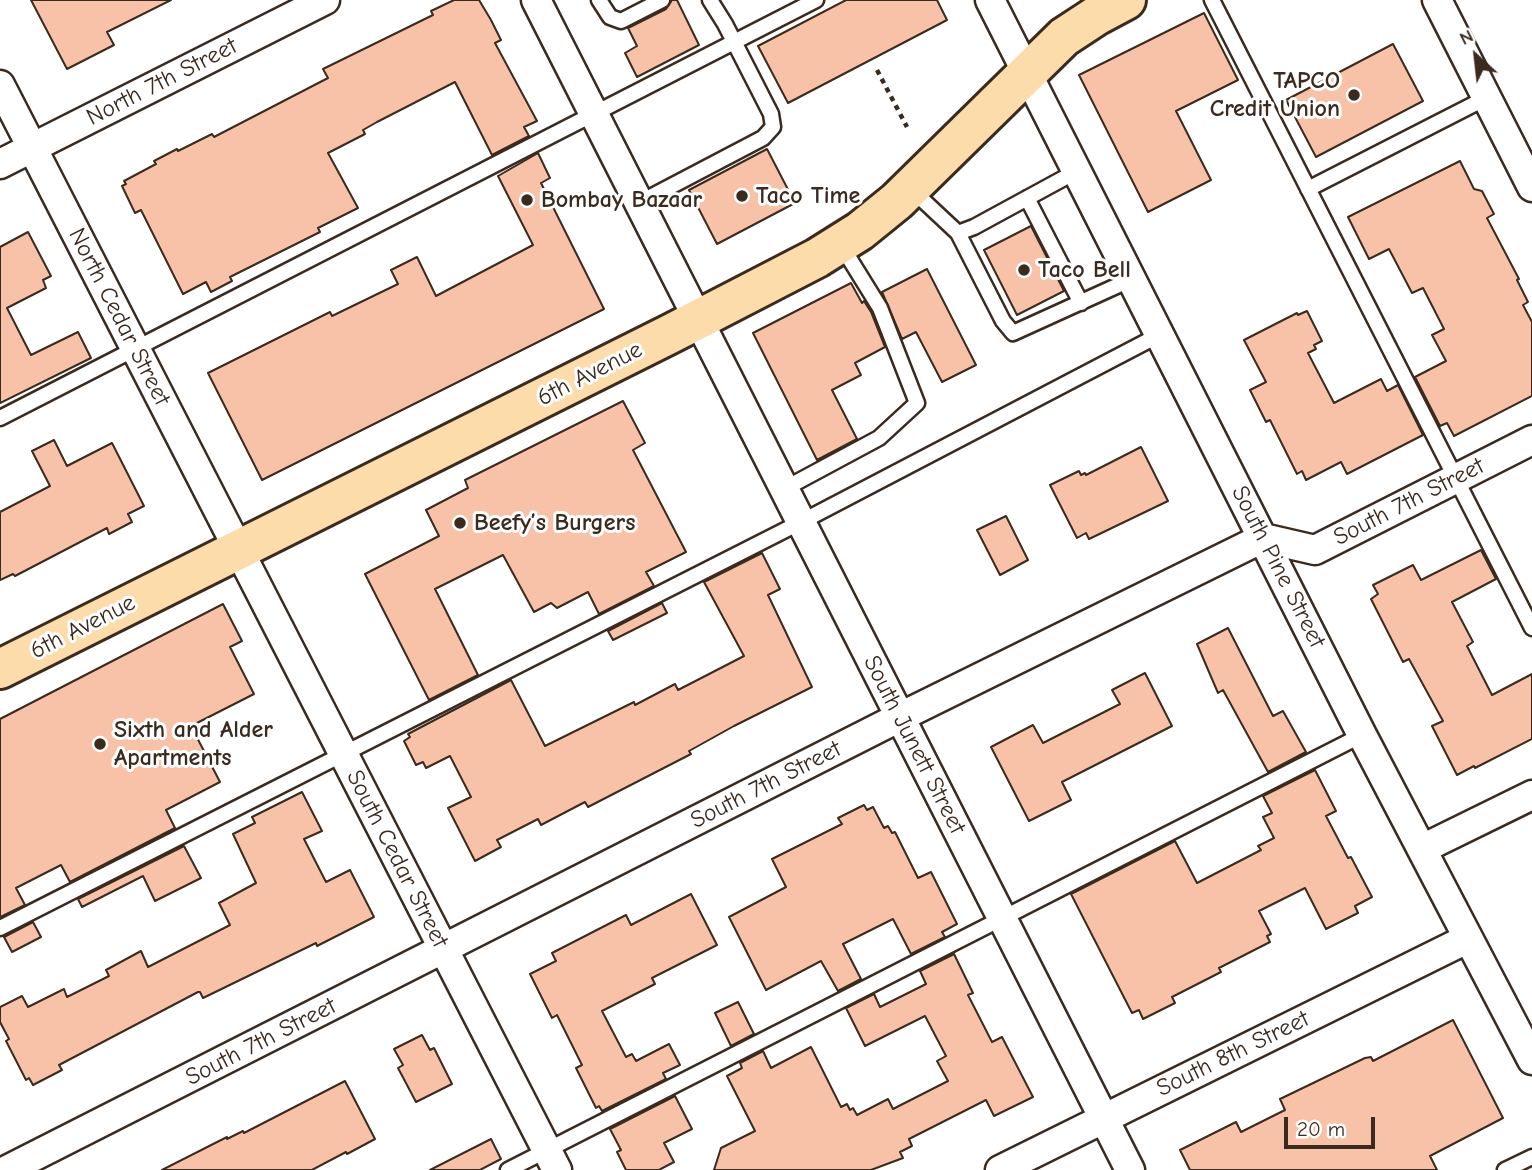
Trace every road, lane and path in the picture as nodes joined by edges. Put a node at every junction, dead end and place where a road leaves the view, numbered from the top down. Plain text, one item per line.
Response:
1 (325, 0) edge
2 (536, 0) edge
3 (599, 0) edge
4 (662, 0) edge
5 (710, 0) edge
6 (816, 0) edge
7 (990, 0) edge
8 (1126, 0) edge
9 (1212, 0) edge
10 (1437, 0) edge
11 (733, 43) junction
12 (877, 70) dead end
13 (1027, 73) junction
14 (0, 85) edge
15 (1486, 98) junction
16 (594, 115) junction
17 (906, 127) dead end
18 (32, 147) junction
19 (0, 164) edge
20 (1077, 171) junction
21 (1532, 187) edge
22 (910, 188) junction
23 (1308, 189) junction
24 (1027, 198) junction
25 (639, 203) junction
26 (958, 233) junction
27 (840, 243) junction
28 (1132, 279) junction
29 (1081, 303) junction
30 (698, 320) junction
31 (1159, 335) junction
32 (135, 349) junction
33 (0, 418) edge
34 (1532, 440) edge
35 (1457, 478) junction
36 (785, 489) junction
37 (801, 522) junction
38 (1263, 538) junction
39 (238, 548) junction
40 (1532, 628) edge
41 (0, 668) edge
42 (900, 717) junction
43 (1362, 735) junction
44 (344, 755) junction
45 (1532, 795) edge
46 (1422, 849) junction
47 (1003, 919) junction
48 (0, 928) edge
49 (1467, 939) junction
50 (444, 950) junction
51 (1532, 1060) edge
52 (1103, 1117) junction
53 (1532, 1157) edge
54 (552, 1160) edge
55 (7, 1170) edge
56 (508, 1170) edge
57 (1000, 1170) edge
58 (1130, 1170) edge
59 (1505, 1170) edge

1 - 18 street, North 7th Street
2 - 16 street, South Junett Street
3 - 4 lane
5 - 11 lane
6 - 11 lane
7 - 13 street, South Pine Street
8 - 13 main road, 6th Avenue
9 - 23 lane
10 - 15 street
11 - 16 lane
11 - 25 lane
12 - 17 path
13 - 20 street, South Pine Street
13 - 22 main road, 6th Avenue
14 - 18 street, North Cedar Street
15 - 21 street
15 - 23 lane
16 - 25 street, South Junett Street
16 - 32 lane
18 - 19 street, North 7th Street
18 - 32 street, North Cedar Street
20 - 24 lane
20 - 28 street, South Pine Street
22 - 26 lane
22 - 27 main road, 6th Avenue
23 - 35 lane
24 - 26 lane
24 - 29 lane
25 - 30 street, South Junett Street
26 - 29 lane
27 - 30 main road, 6th Avenue
27 - 36 lane
28 - 29 lane
28 - 31 street, South Pine Street
30 - 36 street, South Junett Street
30 - 39 main road, 6th Avenue
31 - 37 lane
31 - 38 street, South Pine Street
32 - 33 lane
32 - 39 street, North Cedar Street
34 - 35 street, South 7th Street
35 - 38 street, South 7th Street
35 - 40 lane
36 - 37 street, South Junett Street
37 - 42 street, South Junett Street
37 - 44 lane
38 - 42 street, South 7th Street
38 - 43 street, South Pine Street
39 - 41 main road, 6th Avenue
39 - 44 street, South Cedar Street
42 - 47 street, South Junett Street
42 - 50 street, South 7th Street
43 - 46 street, South Pine Street
43 - 47 lane
44 - 48 lane
44 - 50 street, South Cedar Street
45 - 46 street
46 - 49 street, South Pine Street
47 - 52 street, South Junett Street
47 - 54 lane
49 - 51 street, South Pine Street
49 - 52 street, South 8th Street
50 - 54 street, South Cedar Street
50 - 55 street, South 7th Street
52 - 57 street, South 8th Street
52 - 58 street, South Junett Street
53 - 59 lane
54 - 56 lane

